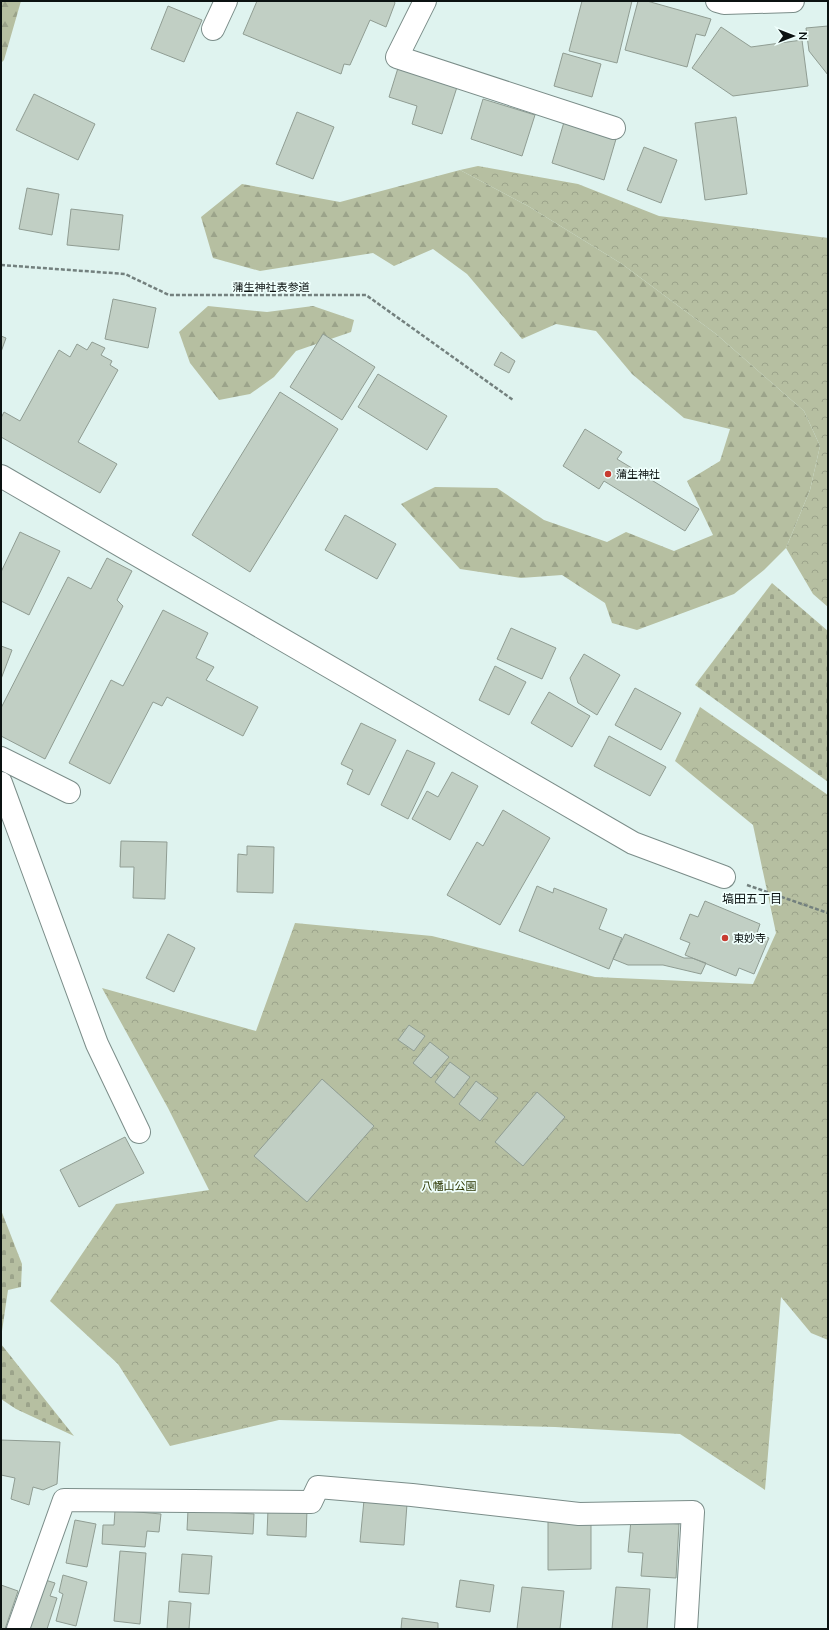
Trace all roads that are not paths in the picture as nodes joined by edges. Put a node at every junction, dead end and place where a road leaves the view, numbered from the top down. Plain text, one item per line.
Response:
1 (226, 1) edge
2 (425, 1) edge
3 (717, 1) edge
4 (793, 1) edge
5 (762, 2) edge
6 (213, 29) dead end
7 (614, 128) dead end
8 (1, 476) edge
9 (1, 758) edge
10 (1, 783) edge
11 (69, 792) dead end
12 (724, 877) road end
13 (139, 1132) dead end
14 (18, 1629) edge
15 (686, 1629) edge

1 - 6 street
2 - 7 street
3 - 5 street
4 - 5 street
8 - 12 street
9 - 11 street
10 - 13 street
14 - 15 street

